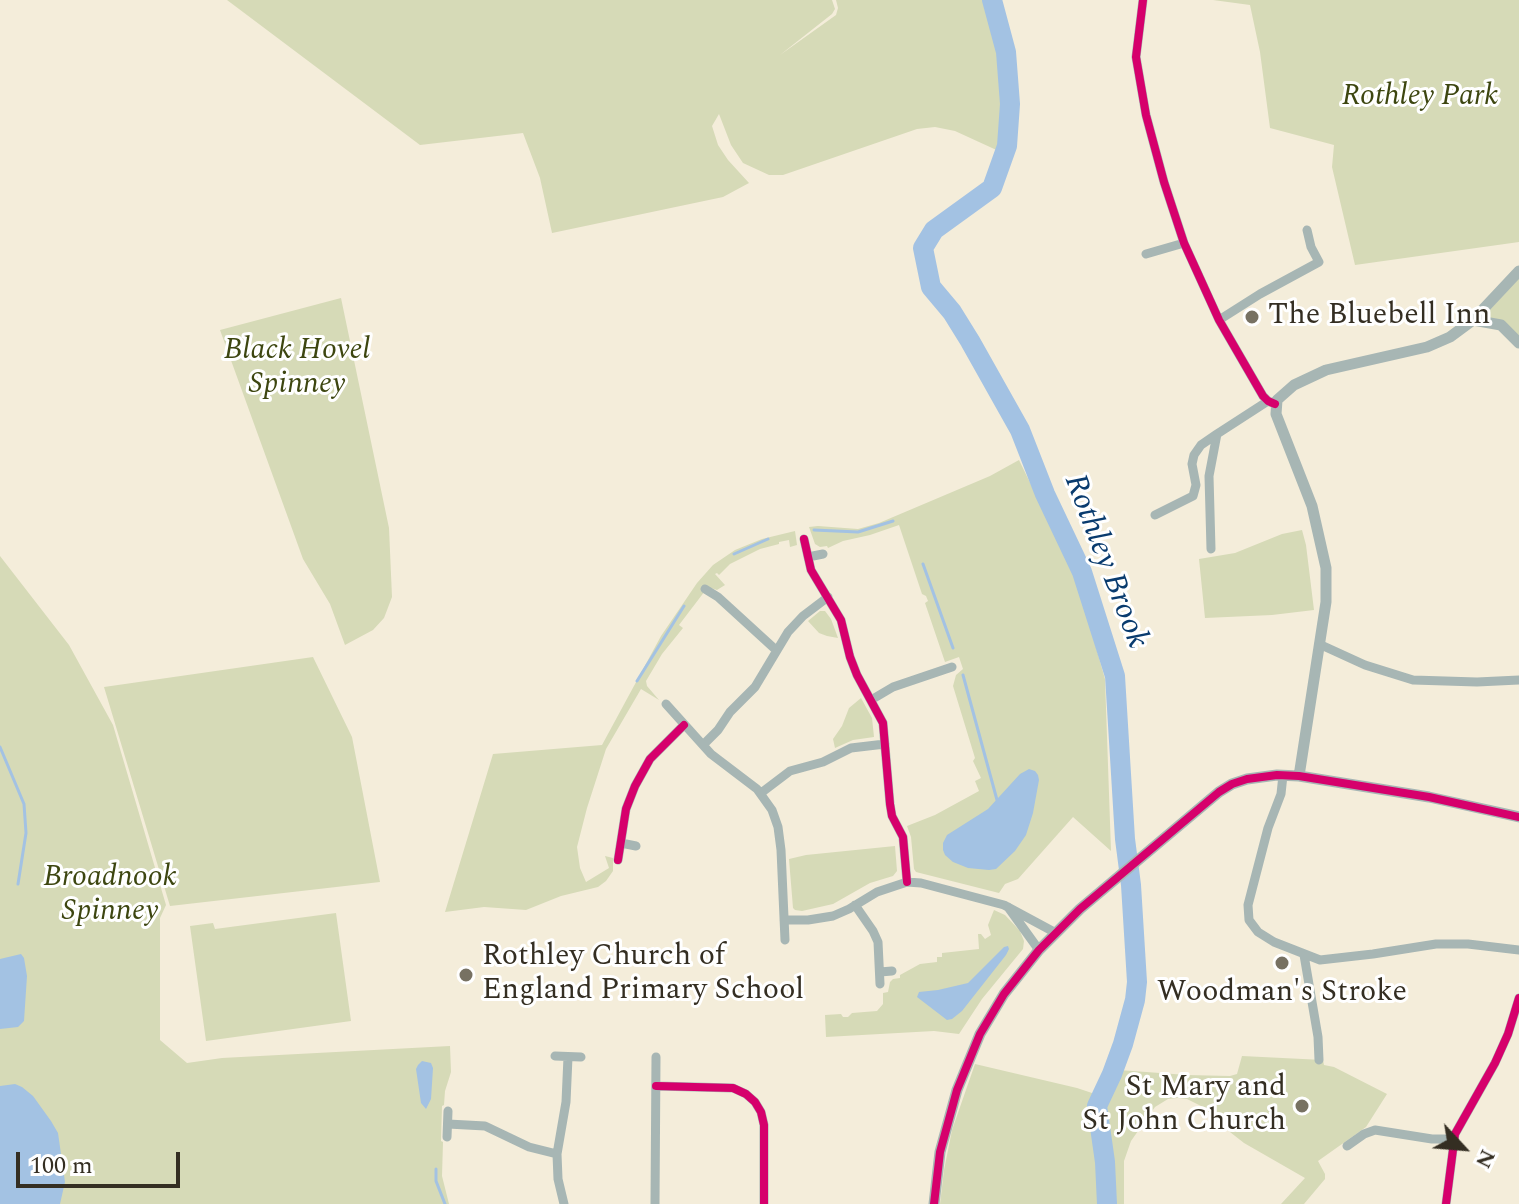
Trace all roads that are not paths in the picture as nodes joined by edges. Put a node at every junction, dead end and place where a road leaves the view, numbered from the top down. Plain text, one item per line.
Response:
1 (1143, 0) edge
2 (1307, 230) dead end
3 (1184, 243) junction
4 (1146, 254) dead end
5 (1519, 271) edge
6 (1219, 320) junction
7 (1473, 320) junction
8 (1519, 343) edge
9 (1272, 402) junction
10 (1217, 434) junction
11 (1162, 515) dead end
12 (804, 539) dead end
13 (1211, 549) dead end
14 (823, 554) dead end
15 (808, 557) junction
16 (705, 589) dead end
17 (828, 597) junction
18 (1319, 644) junction
19 (776, 650) junction
20 (1519, 680) edge
21 (948, 682) dead end
22 (871, 700) junction
23 (666, 704) dead end
24 (684, 725) junction
25 (885, 744) junction
26 (703, 745) junction
27 (1283, 775) junction
28 (1299, 776) junction
29 (761, 793) junction
30 (1519, 817) edge
31 (621, 843) junction
32 (636, 846) dead end
33 (618, 860) dead end
34 (907, 882) junction
35 (855, 905) junction
36 (1007, 906) junction
37 (784, 920) junction
38 (1056, 933) junction
39 (785, 940) dead end
40 (1039, 950) junction
41 (1519, 950) edge
42 (1304, 955) junction
43 (892, 971) dead end
44 (880, 972) junction
45 (880, 984) dead end
46 (1519, 998) edge
47 (555, 1056) dead end
48 (568, 1057) junction
49 (581, 1057) dead end
50 (656, 1057) dead end
51 (1319, 1060) dead end
52 (656, 1086) junction
53 (448, 1111) dead end
54 (448, 1124) junction
55 (447, 1137) dead end
56 (1453, 1139) junction
57 (1347, 1146) dead end
58 (557, 1154) junction
59 (564, 1204) edge
60 (655, 1204) edge
61 (764, 1204) edge
62 (934, 1204) edge
63 (1446, 1204) edge

1 - 3 street
2 - 6 street
3 - 4 street
3 - 6 street
5 - 7 street
6 - 9 street
7 - 8 street
7 - 9 street
9 - 10 street
9 - 18 street
10 - 11 street
10 - 13 street
12 - 15 street
14 - 15 street
15 - 17 street
16 - 19 street
17 - 19 street
17 - 22 street
18 - 20 street
18 - 28 street
19 - 26 street
21 - 22 street
22 - 25 street
23 - 24 street
24 - 26 street
24 - 31 street
25 - 29 street
25 - 34 street
26 - 29 street
27 - 28 street
27 - 38 street
27 - 42 street
28 - 30 street
29 - 37 street
31 - 32 street
31 - 33 street
34 - 35 street
34 - 36 street
35 - 37 street
35 - 44 street
36 - 38 street
36 - 40 street
37 - 39 street
38 - 40 street
40 - 62 street
41 - 42 street
42 - 51 street
43 - 44 street
44 - 45 street
46 - 56 street
47 - 48 street
48 - 49 street
48 - 58 street
50 - 52 street
52 - 60 street
52 - 61 street
53 - 54 street
54 - 55 street
54 - 58 street
56 - 57 street
56 - 63 street
58 - 59 street

